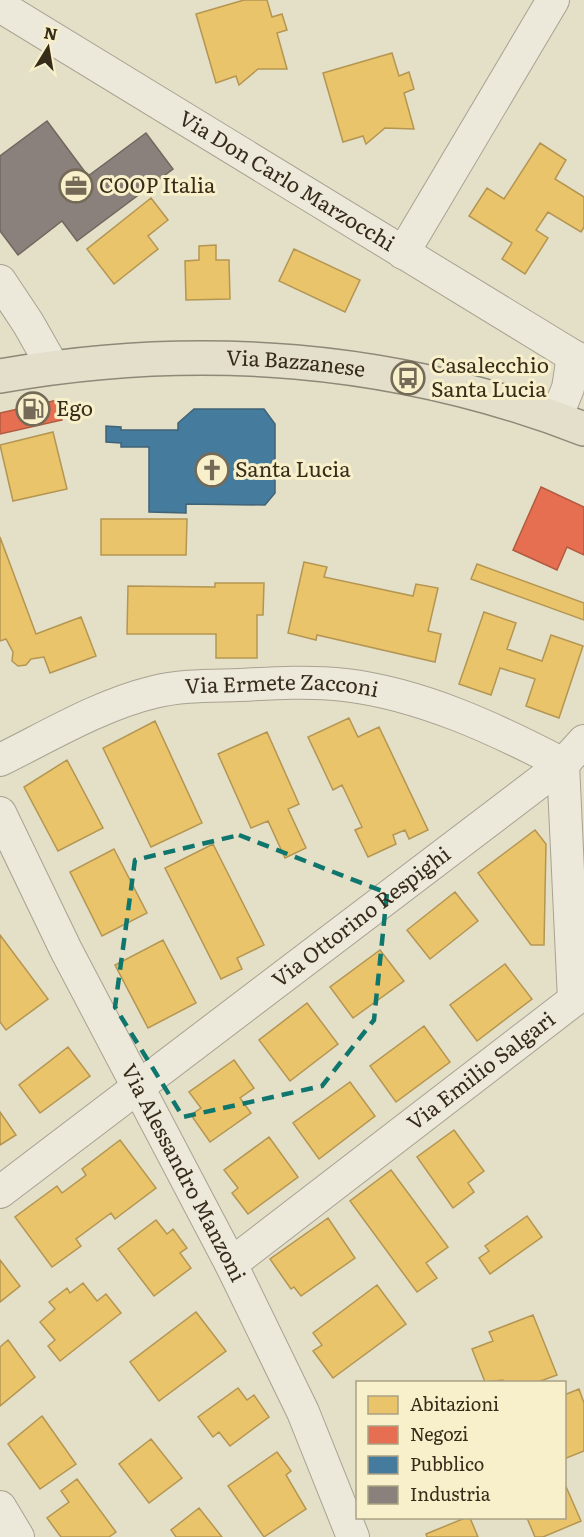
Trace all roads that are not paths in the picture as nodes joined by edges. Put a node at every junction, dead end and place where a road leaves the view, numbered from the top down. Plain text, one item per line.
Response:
1 (553, 0) edge
2 (0, 6) edge
3 (403, 253) junction
4 (0, 281) edge
5 (579, 359) edge
6 (53, 367) junction
7 (0, 376) edge
8 (570, 423) edge
9 (584, 741) edge
10 (0, 760) edge
11 (563, 764) junction
12 (0, 813) edge
13 (137, 1089) junction
14 (0, 1192) edge
15 (231, 1264) junction
16 (0, 1507) edge
17 (18, 1537) edge
18 (353, 1537) edge

1 - 3 street
2 - 3 street, Via Don Carlo Marzocchi
3 - 5 street, Via Don Carlo Marzocchi
4 - 6 street
5 - 8 street, Via Don Carlo Marzocchi
6 - 7 main road, Via Bazzanese
6 - 8 main road, Via Bazzanese
9 - 11 street, Via Ottorino Respighi
10 - 11 street, Via Ermete Zacconi
11 - 13 street, Via Ottorino Respighi
11 - 15 street, Via Emilio Salgari
12 - 13 street, Via Alessandro Manzoni
13 - 14 street, Via Ottorino Respighi
13 - 15 street, Via Alessandro Manzoni
15 - 18 street, Via Alessandro Manzoni
16 - 17 street

